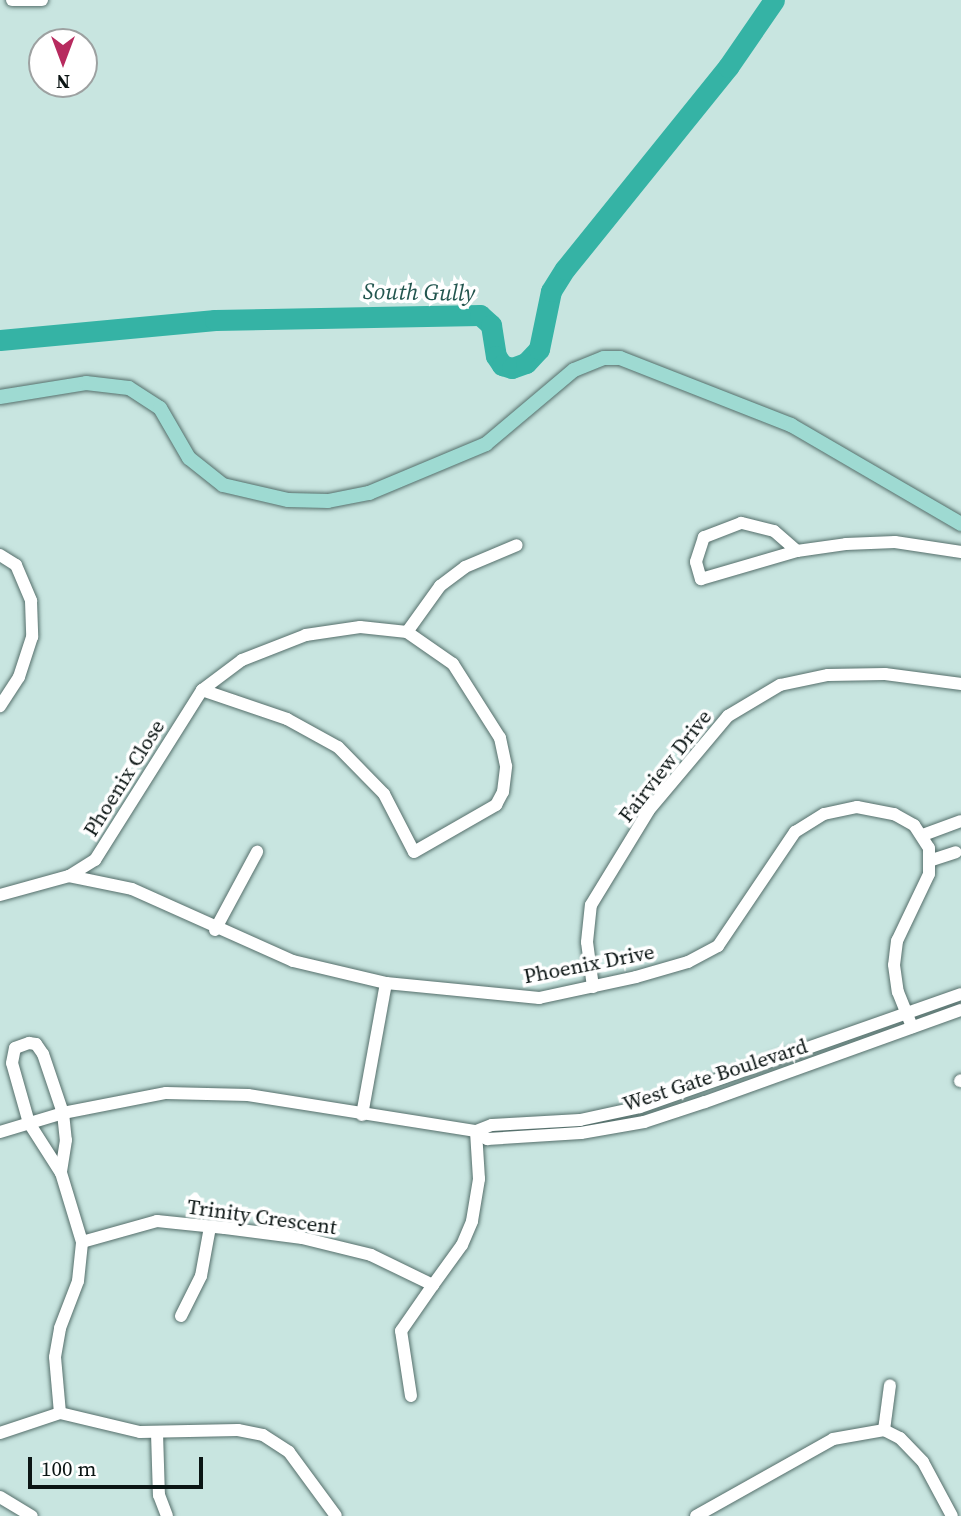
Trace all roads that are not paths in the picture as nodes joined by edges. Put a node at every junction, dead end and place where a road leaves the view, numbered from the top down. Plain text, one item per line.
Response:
1 (12, 0) edge
2 (42, 0) edge
3 (0, 397) edge
4 (961, 524) edge
5 (517, 545) dead end
6 (797, 551) junction
7 (961, 552) edge
8 (0, 555) edge
9 (407, 632) junction
10 (961, 684) edge
11 (202, 690) junction
12 (0, 706) edge
13 (961, 821) edge
14 (923, 835) junction
15 (257, 852) dead end
16 (956, 852) dead end
17 (932, 860) junction
18 (69, 876) junction
19 (0, 895) edge
20 (215, 930) junction
21 (386, 983) junction
22 (593, 987) junction
23 (961, 994) edge
24 (961, 1010) edge
25 (906, 1013) junction
26 (912, 1027) junction
27 (63, 1113) junction
28 (362, 1115) junction
29 (29, 1123) junction
30 (477, 1131) junction
31 (0, 1132) edge
32 (61, 1173) junction
33 (210, 1227) junction
34 (82, 1241) junction
35 (432, 1285) junction
36 (181, 1316) dead end
37 (890, 1385) dead end
38 (411, 1396) dead end
39 (60, 1413) junction
40 (884, 1430) junction
41 (0, 1433) edge
42 (157, 1433) junction
43 (0, 1497) edge
44 (32, 1516) edge
45 (167, 1516) edge
46 (337, 1516) edge
47 (696, 1516) edge
48 (952, 1516) edge

1 - 2 street
3 - 4 main road
5 - 9 street
6 - 6 street
6 - 7 street
8 - 12 street
9 - 11 street, Phoenix Close
9 - 11 street, Phoenix Close
10 - 22 street, Fairview Drive
11 - 18 street, Phoenix Close
13 - 14 street
14 - 17 street
14 - 22 street, Phoenix Drive
15 - 20 street
16 - 17 street
17 - 25 street
18 - 19 street, Phoenix Drive
18 - 20 street, Phoenix Drive
20 - 21 street, Phoenix Drive
21 - 22 street, Phoenix Drive
21 - 28 street
23 - 25 street, West Gate Boulevard
24 - 26 street, West Gate Boulevard
25 - 26 street
25 - 30 street, West Gate Boulevard
26 - 30 street, West Gate Boulevard
27 - 28 street, West Gate Boulevard
27 - 29 street, West Gate Boulevard
27 - 29 street
27 - 32 street
28 - 30 street, West Gate Boulevard
29 - 31 street, West Gate Boulevard
29 - 32 street
30 - 35 street
32 - 34 street
33 - 34 street, Trinity Crescent
33 - 35 street, Trinity Crescent
33 - 36 street
34 - 39 street
35 - 38 street
37 - 40 street
39 - 41 street
39 - 42 street
40 - 47 street
40 - 48 street
42 - 45 street
42 - 46 street
43 - 44 street

